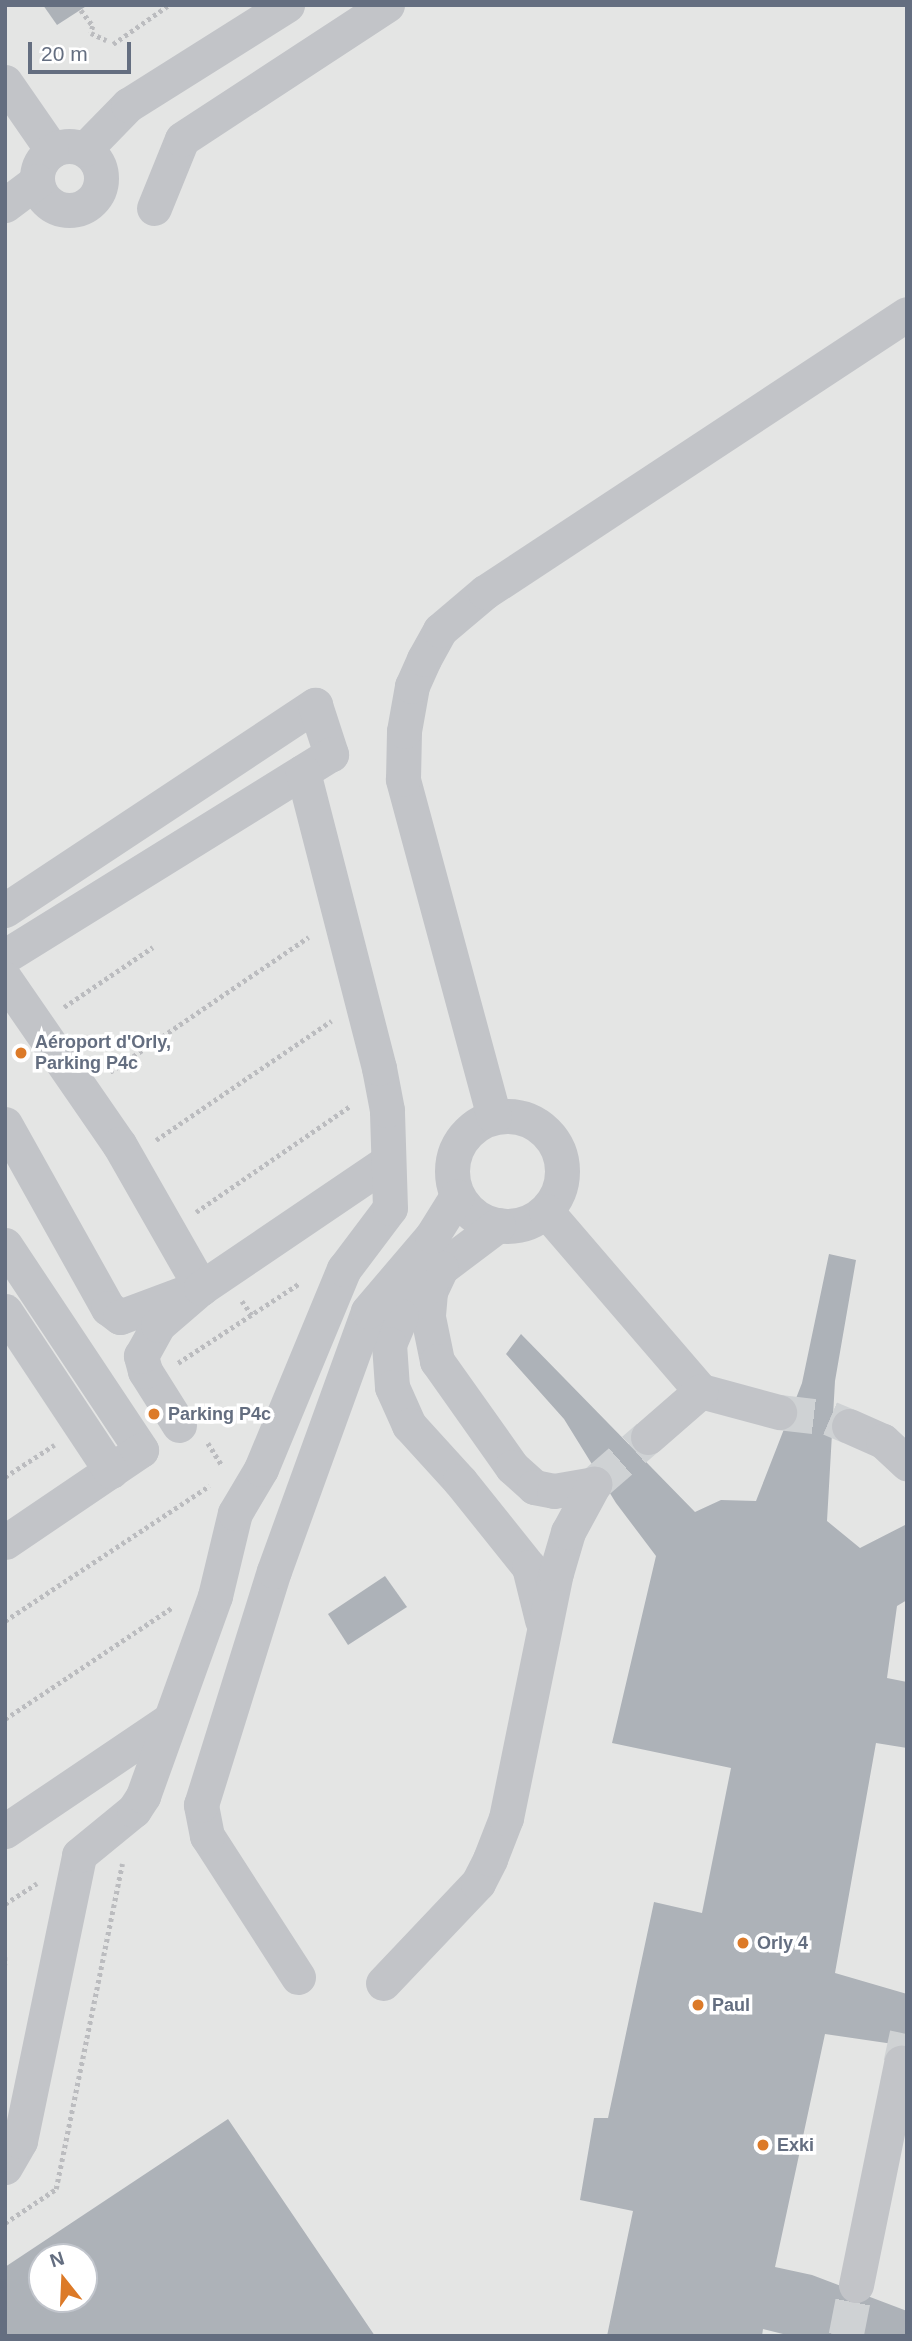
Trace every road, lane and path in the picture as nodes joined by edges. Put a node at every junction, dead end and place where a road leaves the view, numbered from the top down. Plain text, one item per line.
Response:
1 (169, 5) edge
2 (287, 5) edge
3 (387, 5) edge
4 (81, 10) dead end
5 (106, 40) dead end
6 (113, 44) dead end
7 (5, 82) edge
8 (58, 160) junction
9 (5, 205) edge
10 (155, 208) dead end
11 (907, 314) edge
12 (303, 772) junction
13 (5, 910) edge
14 (309, 937) dead end
15 (5, 956) edge
16 (5, 979) edge
17 (334, 1020) dead end
18 (90, 1074) junction
19 (354, 1104) dead end
20 (494, 1116) junction
21 (5, 1124) edge
22 (152, 1143) dead end
23 (387, 1162) junction
24 (457, 1195) junction
25 (546, 1211) junction
26 (186, 1218) dead end
27 (498, 1226) junction
28 (5, 1245) edge
29 (440, 1268) junction
30 (201, 1288) junction
31 (5, 1311) edge
32 (702, 1391) junction
33 (779, 1412) tunnel mouth
34 (849, 1426) tunnel mouth
35 (192, 1432) joint
36 (648, 1437) tunnel mouth
37 (907, 1463) edge
38 (111, 1471) junction
39 (228, 1473) dead end
40 (217, 1481) dead end
41 (5, 1542) edge
42 (5, 1621) edge
43 (544, 1630) junction
44 (168, 1721) junction
45 (5, 1831) edge
46 (5, 1957) edge
47 (5, 1965) edge
48 (298, 1977) dead end
49 (383, 1983) dead end
50 (901, 2063) dead end
51 (5, 2167) edge
52 (856, 2285) tunnel mouth

1 - 6 path
2 - 8 street
3 - 10 street
4 - 5 path
7 - 8 street
8 - 9 street
11 - 20 street
12 - 13 street
12 - 15 street
12 - 23 street
14 - 18 path
16 - 18 street
17 - 22 path
18 - 30 street
19 - 26 path
20 - 24 street
20 - 25 street
21 - 30 street
23 - 30 street
23 - 44 street
24 - 27 street
24 - 48 street
25 - 27 street
25 - 32 street
27 - 29 street
28 - 38 street
29 - 43 street
29 - 43 street
30 - 35 street
31 - 38 street
32 - 33 street
32 - 36 street
34 - 37 street
35 - 39 path
38 - 41 street
40 - 42 path
43 - 49 street
44 - 45 street
44 - 51 street
46 - 47 path
50 - 52 street

